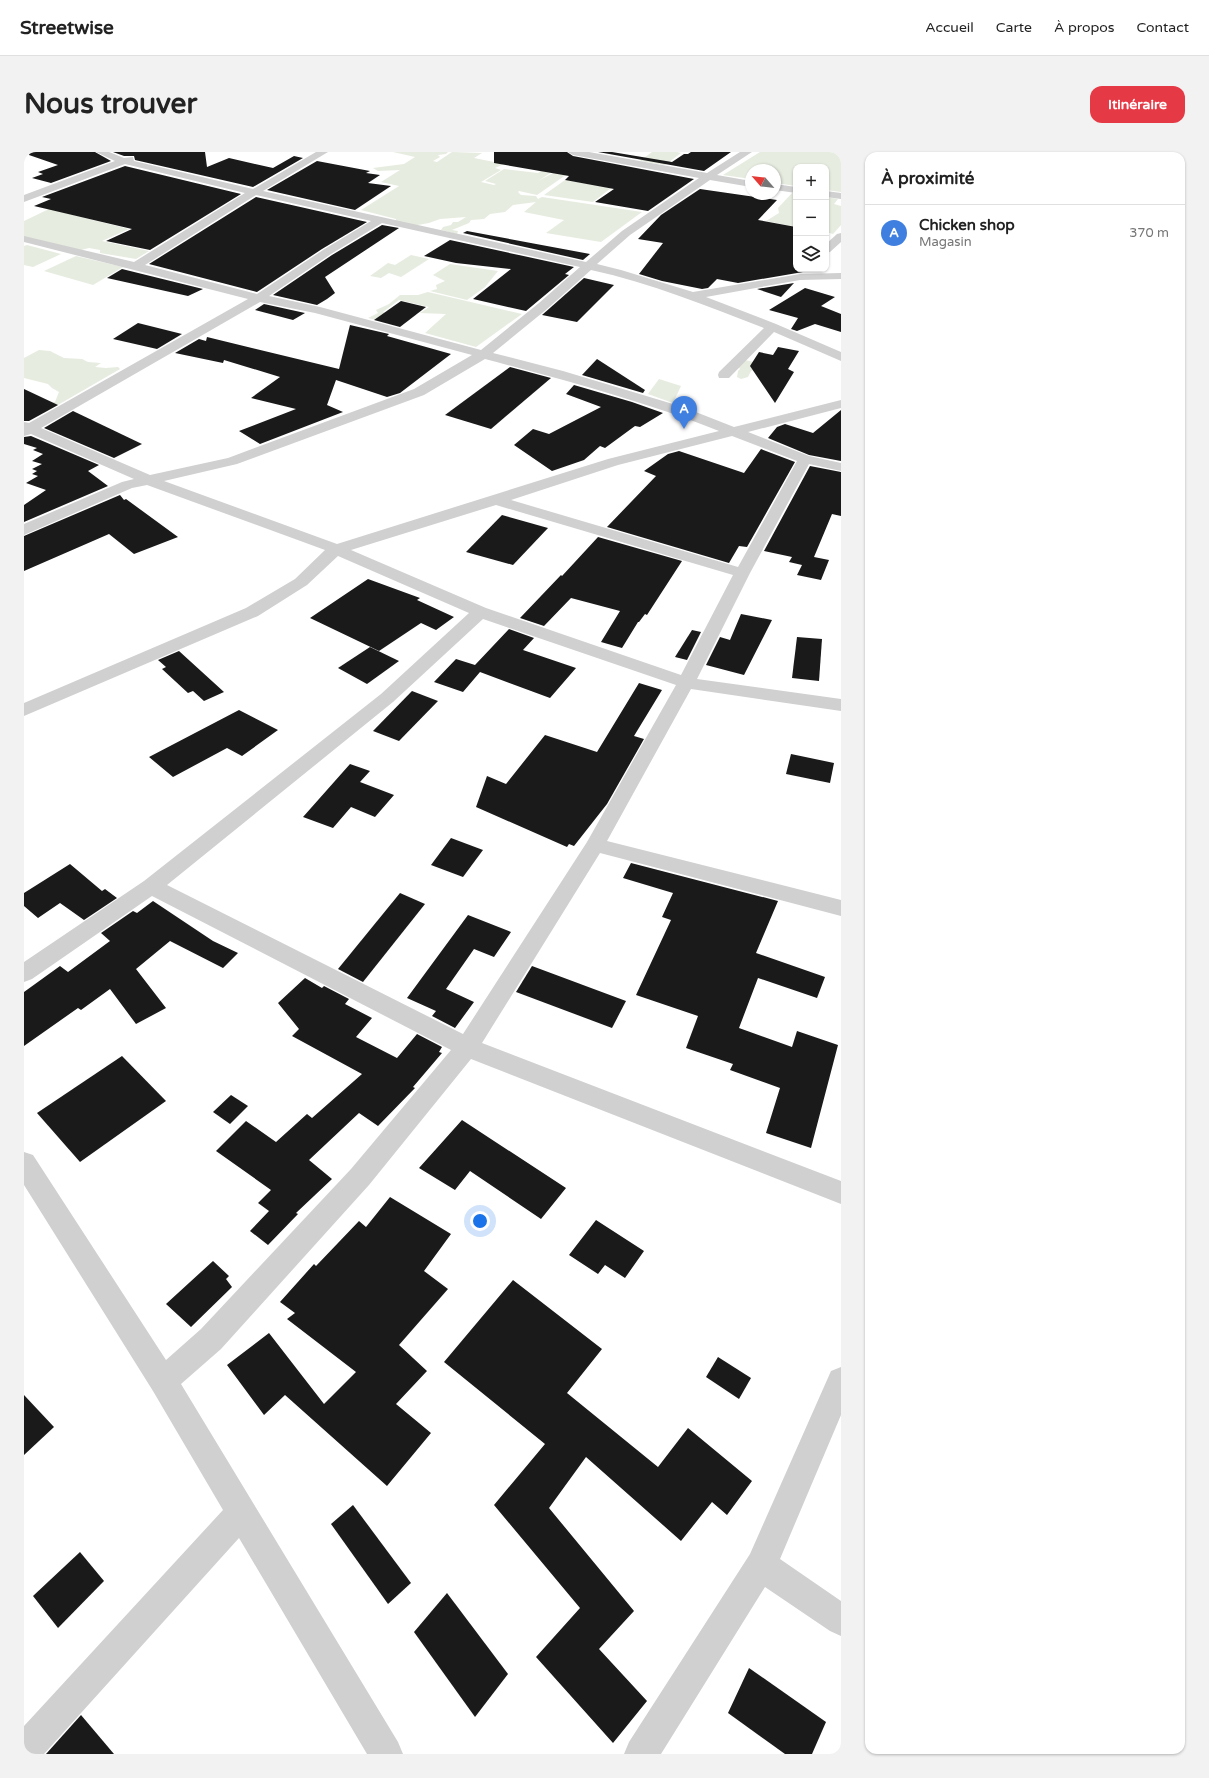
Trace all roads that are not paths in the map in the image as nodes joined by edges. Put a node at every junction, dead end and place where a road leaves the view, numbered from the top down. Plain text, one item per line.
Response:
1 (101, 152) edge
2 (323, 152) edge
3 (577, 152) edge
4 (747, 152) edge
5 (142, 154) dead end
6 (123, 161) junction
7 (707, 177) junction
8 (745, 183) edge
9 (781, 188) edge
10 (793, 190) edge
11 (254, 192) junction
12 (829, 194) edge
13 (841, 196) edge
14 (24, 199) edge
15 (380, 220) junction
16 (841, 236) edge
17 (24, 239) edge
18 (829, 247) edge
19 (589, 265) junction
20 (136, 266) junction
21 (804, 273) edge
22 (841, 276) edge
23 (692, 296) junction
24 (258, 298) junction
25 (772, 327) junction
26 (482, 355) junction
27 (841, 357) edge
28 (724, 375) dead end
29 (841, 404) edge
30 (26, 429) edge
31 (730, 431) junction
32 (805, 458) junction
33 (841, 467) edge
34 (151, 481) junction
35 (496, 500) junction
36 (24, 530) edge
37 (336, 550) junction
38 (742, 573) junction
39 (480, 612) junction
40 (686, 683) junction
41 (841, 705) edge
42 (24, 710) edge
43 (595, 845) junction
44 (151, 886) junction
45 (841, 908) edge
46 (24, 973) edge
47 (467, 1047) junction
48 (24, 1163) edge
49 (841, 1193) edge
50 (841, 1380) edge
51 (163, 1382) junction
52 (242, 1513) junction
53 (761, 1565) junction
54 (841, 1620) edge
55 (24, 1751) edge
56 (386, 1754) edge
57 (641, 1754) edge

1 - 6 street
2 - 11 street
3 - 7 street
4 - 7 street
5 - 6 street
6 - 11 street
6 - 14 street
7 - 8 street
7 - 19 street
9 - 10 street
11 - 15 street
11 - 20 street
12 - 13 street
15 - 19 street
15 - 24 street
16 - 18 street
17 - 20 street
19 - 23 street
19 - 26 street
20 - 24 street
21 - 22 street
21 - 23 street
23 - 25 street
24 - 26 street
24 - 30 street
25 - 27 street
25 - 28 street
26 - 31 street
26 - 34 street
29 - 31 street
30 - 34 street
31 - 32 street
31 - 35 street
32 - 33 street
32 - 38 street
34 - 36 street
34 - 37 street
35 - 37 street
35 - 38 street
37 - 39 street
37 - 42 street
38 - 40 street
39 - 40 street
39 - 44 street
40 - 41 street
40 - 43 street
43 - 45 street
43 - 47 street
44 - 46 street
44 - 47 street
47 - 49 street
47 - 51 street
48 - 51 street
50 - 53 street
51 - 52 street
52 - 55 street
52 - 56 street
53 - 54 street
53 - 57 street

